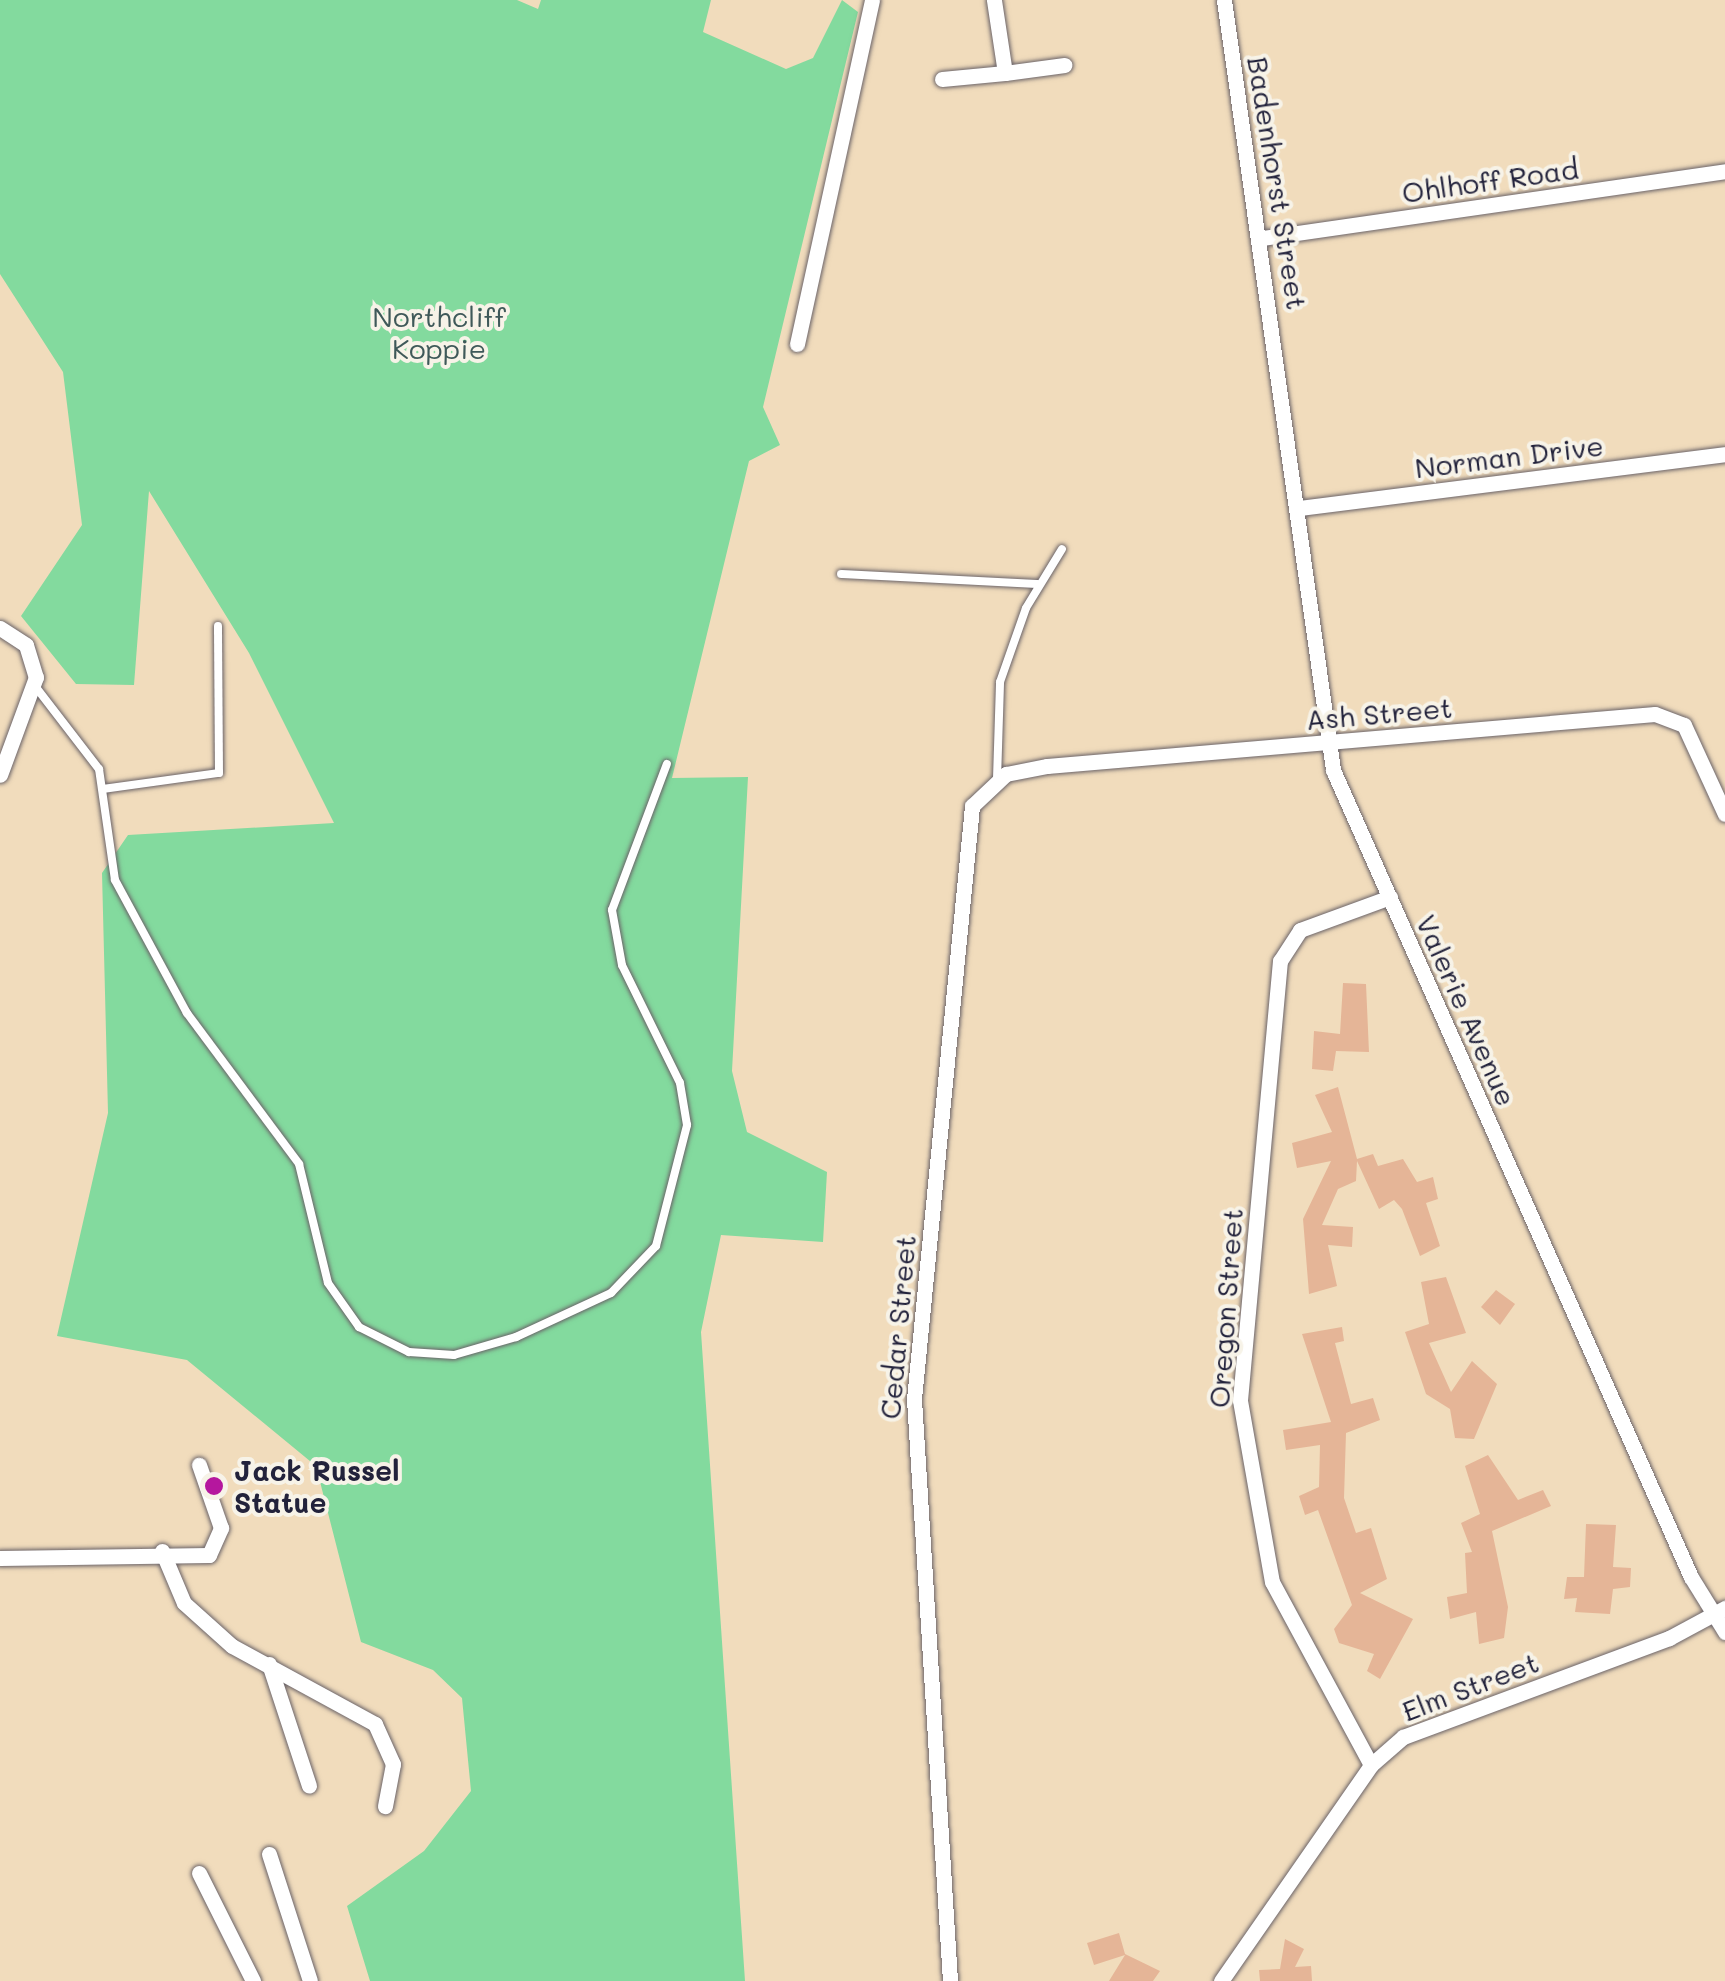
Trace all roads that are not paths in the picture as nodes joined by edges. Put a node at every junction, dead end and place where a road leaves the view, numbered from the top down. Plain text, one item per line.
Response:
1 (872, 0) edge
2 (994, 0) edge
3 (1224, 0) edge
4 (1064, 65) dead end
5 (1004, 72) junction
6 (942, 79) dead end
7 (1725, 172) edge
8 (1262, 238) junction
9 (797, 344) dead end
10 (1280, 373) joint
11 (1725, 454) edge
12 (1299, 508) junction
13 (1062, 549) dead end
14 (841, 574) dead end
15 (1038, 584) junction
16 (218, 626) dead end
17 (0, 628) edge
18 (35, 686) junction
19 (1324, 743) junction
20 (667, 764) dead end
21 (0, 775) edge
22 (997, 780) junction
23 (103, 790) junction
24 (1725, 814) edge
25 (1390, 896) junction
26 (198, 1465) dead end
27 (162, 1550) junction
28 (0, 1558) edge
29 (1719, 1612) edge
30 (1725, 1632) edge
31 (269, 1664) junction
32 (1372, 1766) junction
33 (309, 1786) dead end
34 (385, 1806) dead end
35 (270, 1854) dead end
36 (199, 1873) dead end
37 (252, 1981) edge
38 (310, 1981) edge
39 (950, 1981) edge
40 (1221, 1981) edge

1 - 9 street
2 - 5 street
3 - 8 street, Badenhorst Street
4 - 5 street
5 - 6 street
7 - 8 street, Ohlhoff Road
8 - 10 street, Badenhorst Street
10 - 12 street, Valerie Avenue
11 - 12 street, Norman Drive
12 - 19 street, Valerie Avenue
13 - 15 lane
14 - 15 lane
15 - 22 lane
16 - 23 lane
17 - 18 street
18 - 21 street
18 - 23 lane
19 - 22 street, Ash Street
19 - 24 street, Ash Street
19 - 25 street, Valerie Avenue
20 - 23 lane
22 - 39 street, Cedar Street
25 - 29 street, Valerie Avenue
25 - 32 street, Oregon Street
26 - 27 street
27 - 28 street
27 - 31 street
29 - 30 street, Valerie Avenue
29 - 32 street, Elm Street
31 - 33 street
31 - 34 street
32 - 40 street, Elm Street
35 - 38 street
36 - 37 street

